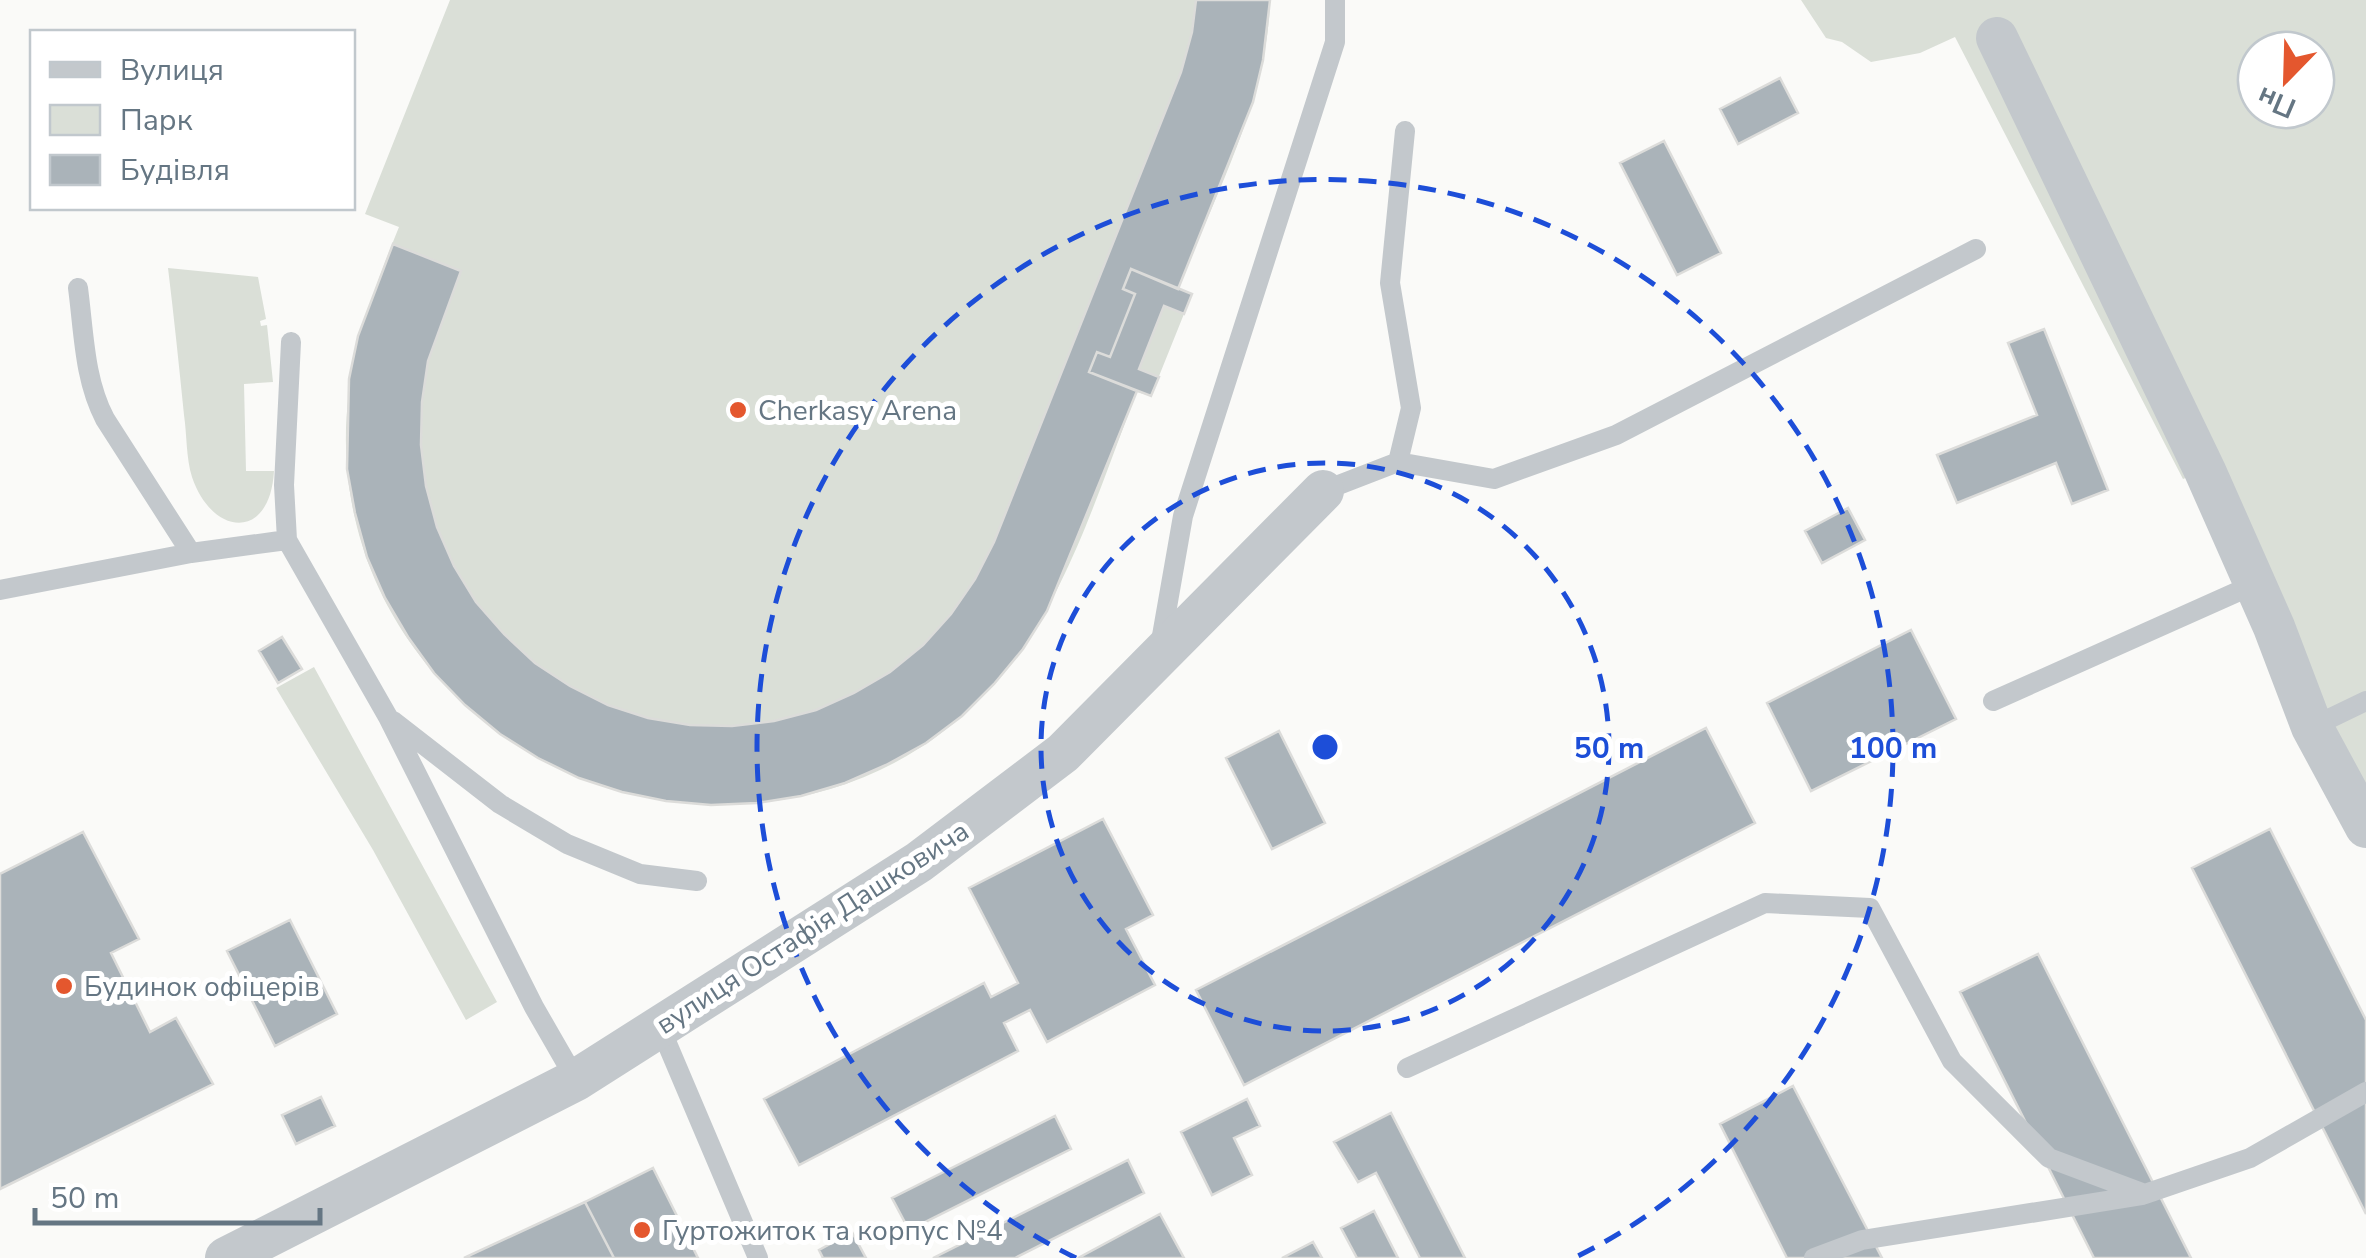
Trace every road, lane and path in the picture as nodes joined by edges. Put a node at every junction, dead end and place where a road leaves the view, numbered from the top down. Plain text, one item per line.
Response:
1 (1335, 0) edge
2 (1997, 38) dead end
3 (1405, 131) dead end
4 (1976, 249) dead end
5 (78, 288) dead end
6 (291, 342) dead end
7 (1398, 462) junction
8 (1323, 490) joint
9 (287, 540) junction
10 (191, 552) junction
11 (2255, 584) junction
12 (0, 590) edge
13 (1158, 658) junction
14 (1993, 701) dead end
15 (2366, 701) edge
16 (388, 717) junction
17 (2312, 727) junction
18 (2366, 827) edge
19 (697, 881) dead end
20 (660, 1027) junction
21 (1406, 1068) dead end
22 (576, 1080) junction
23 (2366, 1092) edge
24 (2145, 1194) junction
25 (244, 1254) edge
26 (758, 1258) edge
27 (1814, 1258) edge

1 - 13 lane
2 - 11 street
3 - 7 lane
4 - 7 lane
5 - 10 lane
6 - 9 lane
7 - 8 lane
8 - 13 street, вулиця Остафія Дашковича
9 - 10 lane
9 - 16 lane
10 - 12 lane
11 - 14 lane
11 - 17 street
13 - 20 street, вулиця Остафія Дашковича
15 - 17 lane
16 - 19 lane
16 - 22 lane
17 - 18 street
20 - 22 street, вулиця Остафія Дашковича
20 - 26 lane
21 - 24 lane
22 - 25 street, вулиця Остафія Дашковича
23 - 24 lane
24 - 27 lane

